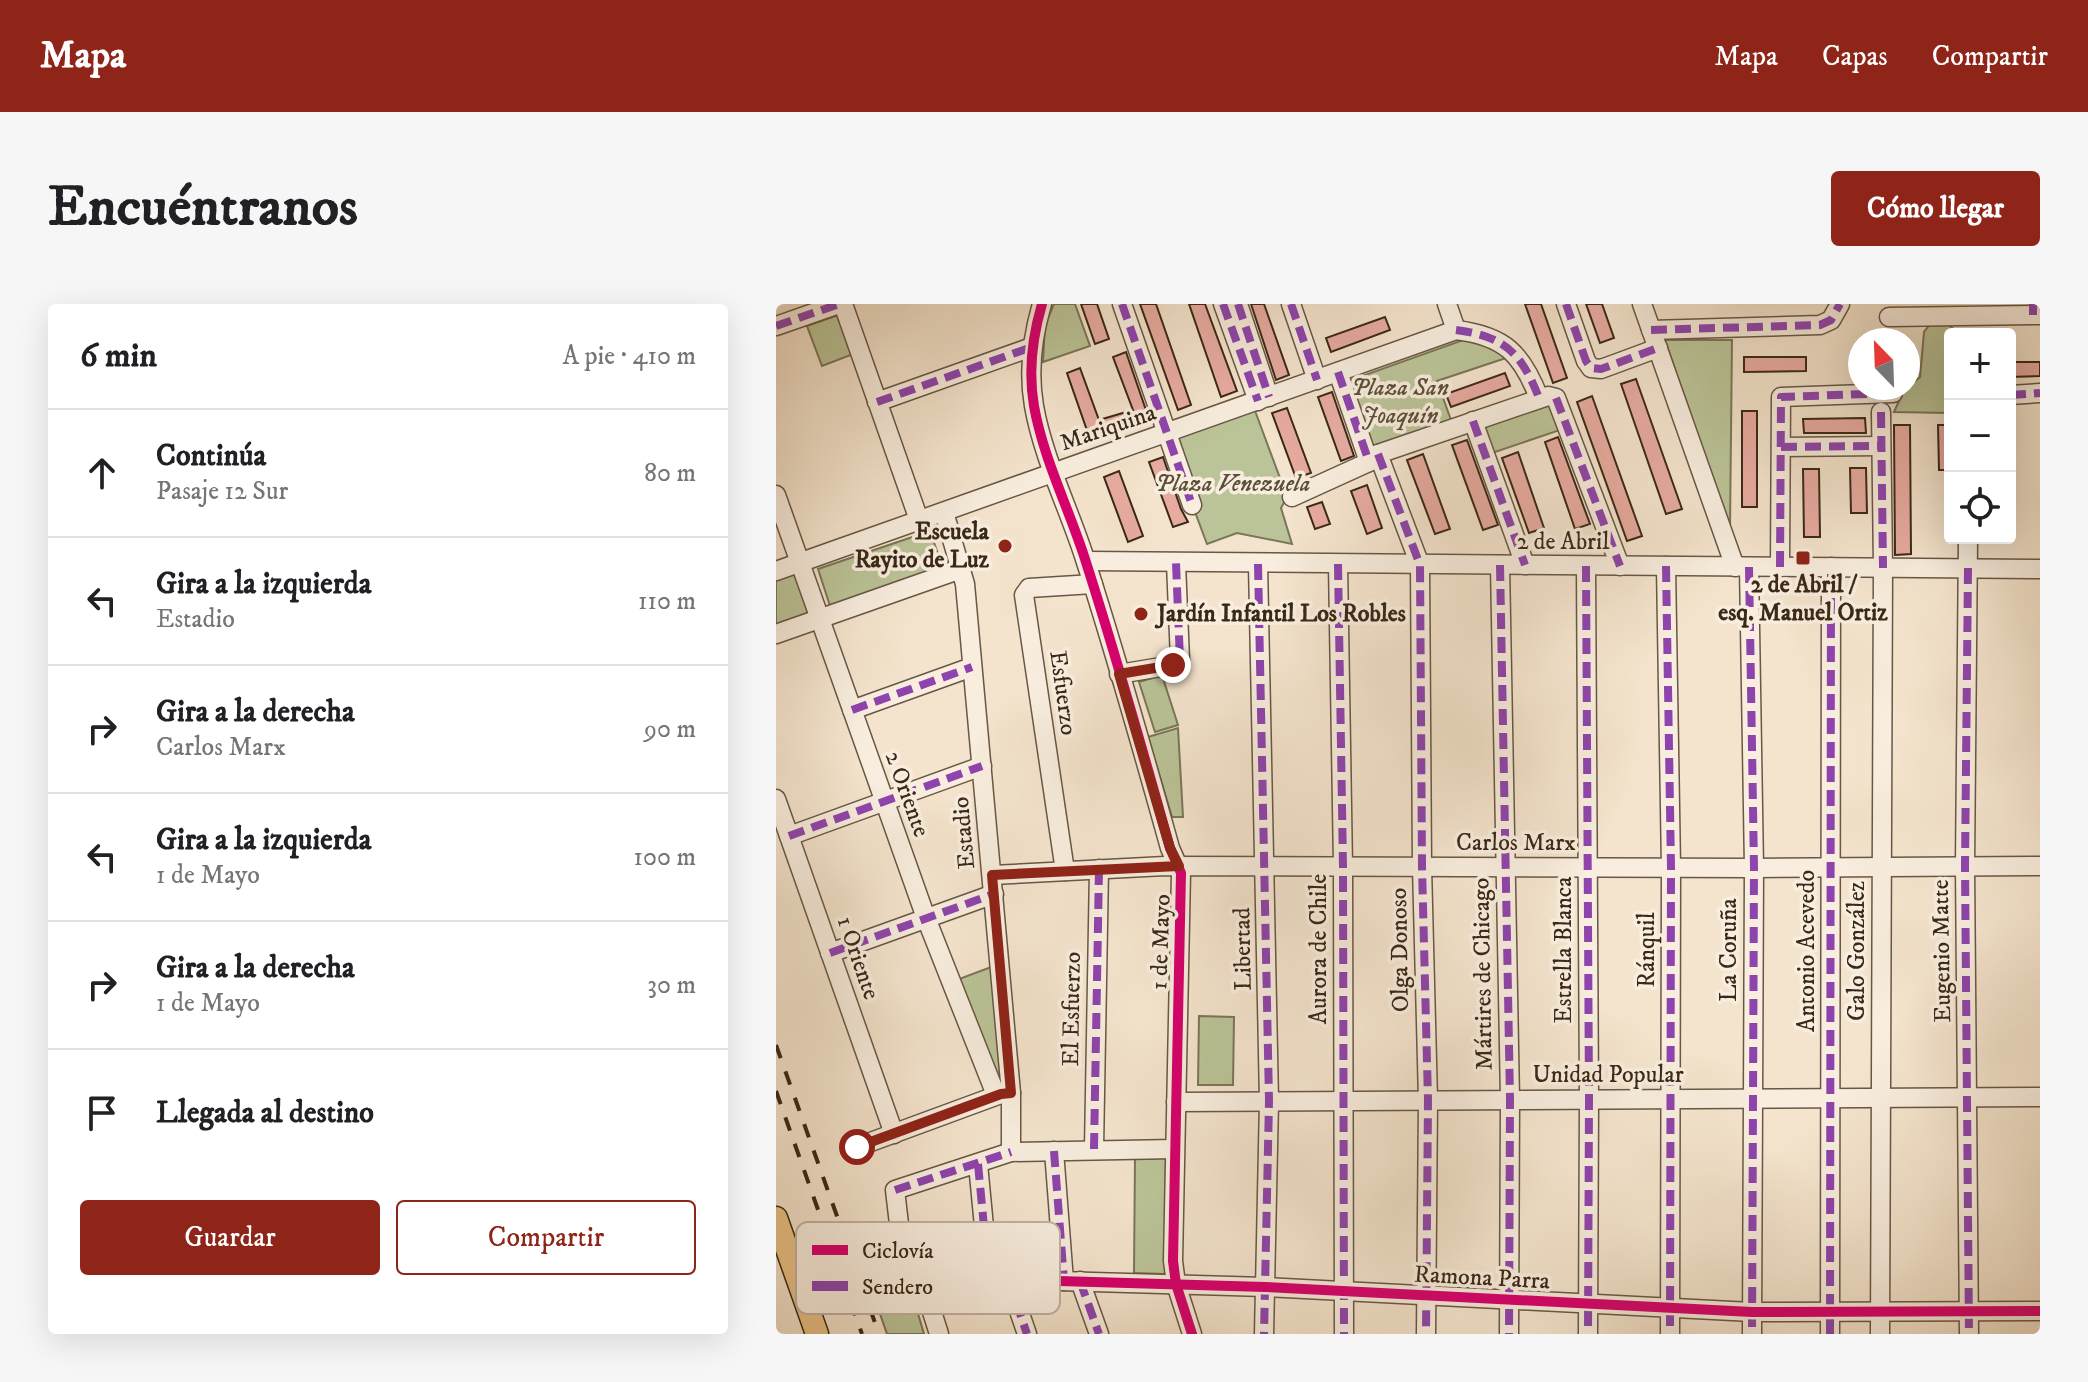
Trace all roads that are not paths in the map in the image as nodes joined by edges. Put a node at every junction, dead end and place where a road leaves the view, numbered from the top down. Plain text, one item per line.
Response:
1 (841, 304) edge
2 (1042, 304) edge
3 (1122, 304) edge
4 (1223, 304) edge
5 (1238, 304) edge
6 (1291, 304) edge
7 (1447, 304) edge
8 (1566, 304) edge
9 (1642, 304) edge
10 (1840, 304) edge
11 (1939, 310) edge
12 (2035, 311) edge
13 (1889, 317) dead end
14 (1965, 325) edge
15 (776, 326) edge
16 (1456, 330) junction
17 (1654, 339) junction
18 (1032, 347) junction
19 (1338, 372) junction
20 (1317, 380) junction
21 (2040, 393) edge
22 (1848, 395) edge
23 (2016, 395) edge
24 (1548, 398) junction
25 (1264, 399) junction
26 (877, 402) junction
27 (1881, 412) dead end
28 (1473, 421) junction
29 (1166, 433) junction
30 (1881, 446) junction
31 (1781, 447) junction
32 (1374, 458) junction
33 (1055, 472) junction
34 (776, 495) edge
35 (1292, 497) dead end
36 (1192, 505) dead end
37 (944, 512) junction
38 (919, 520) junction
39 (1968, 544) edge
40 (1086, 561) junction
41 (800, 563) junction
42 (1176, 563) junction
43 (1258, 564) junction
44 (1338, 564) junction
45 (1420, 565) junction
46 (1500, 565) junction
47 (1525, 565) junction
48 (1586, 566) junction
49 (1620, 566) junction
50 (1666, 566) junction
51 (1742, 567) junction
52 (1780, 567) junction
53 (1831, 567) junction
54 (1883, 568) junction
55 (1968, 568) junction
56 (961, 569) junction
57 (2040, 569) edge
58 (776, 571) edge
59 (1093, 584) junction
60 (820, 619) junction
61 (776, 634) edge
62 (972, 667) junction
63 (1119, 674) junction
64 (852, 710) junction
65 (982, 766) junction
66 (776, 799) edge
67 (885, 801) junction
68 (789, 836) junction
69 (1179, 866) junction
70 (1266, 866) junction
71 (1965, 866) junction
72 (2040, 866) edge
73 (1343, 867) junction
74 (1422, 867) junction
75 (1505, 867) junction
76 (1588, 867) junction
77 (1831, 867) junction
78 (1882, 867) junction
79 (1671, 868) junction
80 (1754, 868) junction
81 (1099, 869) junction
82 (1065, 871) junction
83 (993, 884) junction
84 (926, 918) junction
85 (830, 953) junction
86 (1006, 1094) junction
87 (2040, 1097) edge
88 (1831, 1098) junction
89 (1881, 1098) junction
90 (1967, 1098) junction
91 (1589, 1099) junction
92 (1670, 1099) junction
93 (1752, 1099) junction
94 (1428, 1100) junction
95 (1510, 1100) junction
96 (1269, 1101) junction
97 (1344, 1101) junction
98 (1176, 1102) junction
99 (894, 1134) junction
100 (857, 1147) dead end
101 (1094, 1149) junction
102 (1174, 1149) junction
103 (1054, 1151) junction
104 (1011, 1152) junction
105 (978, 1164) junction
106 (776, 1218) edge
107 (899, 1222) edge
108 (988, 1222) edge
109 (796, 1275) edge
110 (1060, 1281) edge
111 (1072, 1281) junction
112 (1176, 1284) junction
113 (1265, 1287) junction
114 (1344, 1290) junction
115 (1425, 1295) junction
116 (1509, 1300) junction
117 (1588, 1304) junction
118 (1670, 1308) junction
119 (1880, 1310) junction
120 (1830, 1311) junction
121 (1969, 1311) junction
122 (2040, 1311) edge
123 (1752, 1312) junction
124 (810, 1314) edge
125 (933, 1314) edge
126 (1016, 1314) edge
127 (817, 1334) edge
128 (939, 1334) edge
129 (1027, 1334) edge
130 (1099, 1334) edge
131 (1192, 1334) edge
132 (1264, 1334) edge
133 (1344, 1334) edge
134 (1426, 1334) edge
135 (1509, 1334) edge
136 (1588, 1334) edge
137 (1670, 1334) edge
138 (1752, 1334) edge
139 (1830, 1334) edge
140 (1880, 1334) edge
141 (1969, 1334) edge

1 - 15 street
1 - 26 street
2 - 18 street, 1 de Mayo
3 - 29 street
4 - 25 street
5 - 25 street
6 - 20 street
7 - 16 street
8 - 17 street
9 - 17 street, La Coruña
10 - 17 street
11 - 13 street
11 - 14 street
12 - 14 street
16 - 19 street, Mariquina
16 - 24 street
17 - 51 street, La Coruña
18 - 26 street
18 - 33 street, 1 de Mayo
19 - 20 street, Mariquina
19 - 32 street
20 - 25 street, Mariquina
21 - 23 street
22 - 31 street
24 - 28 street
24 - 49 street
25 - 29 street, Mariquina
26 - 38 street
27 - 30 street, Galo González
28 - 32 street
28 - 47 street
29 - 33 street, Mariquina
29 - 36 street
30 - 31 street
30 - 54 street, Galo González
31 - 52 street
32 - 35 street
32 - 45 street
33 - 37 street, Mariquina
33 - 40 street, 1 de Mayo
34 - 41 street, 2 Oriente
37 - 38 street, Mariquina
37 - 56 street, Estadio
38 - 41 street, Mariquina
39 - 55 street, Eugenio Matte
40 - 42 street, 2 de Abril
40 - 59 street, 1 de Mayo
41 - 58 street, Mariquina
41 - 60 street, 2 Oriente
42 - 43 street, 2 de Abril
42 - 63 street
43 - 44 street, 2 de Abril
43 - 70 street, Libertad
44 - 45 street, 2 de Abril
44 - 73 street, Aurora de Chile
45 - 46 street, 2 de Abril
45 - 74 street, Olga Donoso
46 - 47 street, 2 de Abril
46 - 75 street, Mártires de Chicago
47 - 48 street, 2 de Abril
48 - 49 street, 2 de Abril
48 - 76 street, Estrella Blanca
49 - 50 street, 2 de Abril
50 - 51 street, 2 de Abril
50 - 79 street, Ránquil
51 - 52 street, 2 de Abril
51 - 80 street, La Coruña
52 - 53 street, 2 de Abril
53 - 54 street, 2 de Abril
53 - 77 street, Antonio Acevedo
54 - 55 street, 2 de Abril
54 - 78 street, Galo González
55 - 57 street, 2 de Abril
55 - 71 street, Eugenio Matte
56 - 60 street
56 - 62 street, Estadio
59 - 63 street, 1 de Mayo
59 - 82 street, Esfuerzo
60 - 61 street
60 - 64 street, 2 Oriente
62 - 64 street
62 - 65 street, Estadio
63 - 69 street, 1 de Mayo
64 - 67 street, 2 Oriente
65 - 67 street
65 - 83 street, Estadio
66 - 68 street, 1 Oriente
67 - 68 street
67 - 84 street, 2 Oriente
68 - 85 street, 1 Oriente
69 - 70 street, Carlos Marx
69 - 81 street, Carlos Marx
69 - 98 street, 1 de Mayo
70 - 73 street, Carlos Marx
70 - 96 street, Libertad
71 - 72 street, Carlos Marx
71 - 78 street, Carlos Marx
71 - 90 street, Eugenio Matte
73 - 74 street, Carlos Marx
73 - 97 street, Aurora de Chile
74 - 75 street, Carlos Marx
74 - 94 street, Olga Donoso
75 - 76 street, Carlos Marx
75 - 95 street, Mártires de Chicago
76 - 79 street, Carlos Marx
76 - 91 street, Estrella Blanca
77 - 78 street, Carlos Marx
77 - 80 street, Carlos Marx
77 - 88 street, Antonio Acevedo
78 - 89 street, Galo González
79 - 80 street, Carlos Marx
79 - 92 street, Ránquil
80 - 93 street, La Coruña
81 - 82 street, Carlos Marx
81 - 101 street, El Esfuerzo
82 - 83 street, Carlos Marx
83 - 84 street, Carlos Marx
83 - 86 street, Estadio
84 - 85 street, Carlos Marx
84 - 86 street, 2 Oriente
85 - 99 street, 1 Oriente
86 - 99 street
86 - 104 street, Estadio
87 - 90 street, Unidad Popular
88 - 89 street, Unidad Popular
88 - 93 street, Unidad Popular
88 - 120 street, Antonio Acevedo
89 - 90 street, Unidad Popular
89 - 119 street, Galo González
90 - 121 street, Eugenio Matte
91 - 92 street, Unidad Popular
91 - 95 street, Unidad Popular
91 - 117 street, Estrella Blanca
92 - 93 street, Unidad Popular
92 - 118 street, Ránquil
93 - 123 street, La Coruña
94 - 95 street, Unidad Popular
94 - 97 street, Unidad Popular
94 - 115 street, Olga Donoso
95 - 116 street, Mártires de Chicago
96 - 97 street, Unidad Popular
96 - 98 street, Unidad Popular
96 - 113 street, Libertad
97 - 114 street, Aurora de Chile
98 - 102 street, 1 de Mayo
99 - 100 street
101 - 102 street
101 - 103 street
102 - 112 street, 1 de Mayo
103 - 104 street
103 - 111 street
104 - 105 street
105 - 107 street
105 - 108 street
106 - 109 main road
110 - 111 street, Ramona Parra
111 - 112 street, Ramona Parra
111 - 130 street
112 - 113 street, Ramona Parra
112 - 131 street, 1 de Mayo
113 - 114 street, Ramona Parra
113 - 132 street, Libertad
114 - 115 street, Ramona Parra
114 - 133 street, Aurora de Chile
115 - 116 street, Ramona Parra
115 - 134 street, Olga Donoso
116 - 117 street, Ramona Parra
116 - 135 street, Mártires de Chicago
117 - 118 street, Ramona Parra
117 - 136 street, Estrella Blanca
118 - 123 street, Ramona Parra
118 - 137 street, Ránquil
119 - 120 street, Ramona Parra
119 - 121 street, Ramona Parra
119 - 140 street, Galo González
120 - 123 street, Ramona Parra
120 - 139 street, Antonio Acevedo
121 - 122 street, Ramona Parra
121 - 141 street, Eugenio Matte
123 - 138 street, La Coruña
124 - 127 main road
125 - 128 street
126 - 129 street

